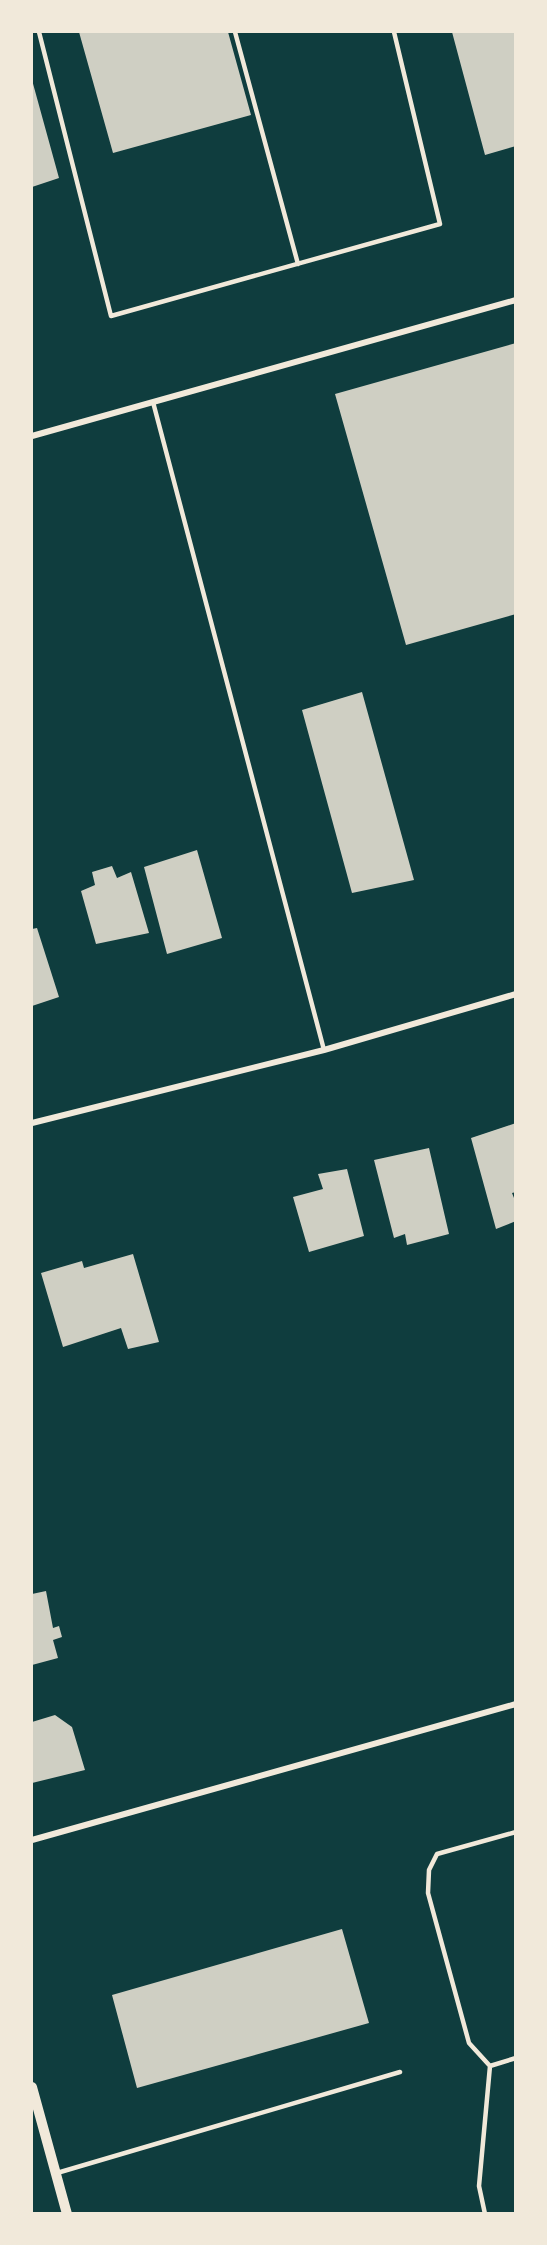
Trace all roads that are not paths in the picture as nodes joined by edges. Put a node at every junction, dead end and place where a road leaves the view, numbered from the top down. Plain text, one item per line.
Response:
1 (39, 32) edge
2 (235, 32) edge
3 (394, 32) edge
4 (298, 264) junction
5 (516, 300) edge
6 (153, 402) junction
7 (32, 436) edge
8 (516, 994) edge
9 (324, 1050) junction
10 (32, 1123) edge
11 (516, 1704) edge
12 (516, 1832) edge
13 (32, 1840) edge
14 (516, 2058) edge
15 (490, 2066) junction
16 (400, 2072) dead end
17 (32, 2087) edge
18 (57, 2173) junction
19 (68, 2214) edge
20 (485, 2214) edge

1 - 4 lane
2 - 4 lane
3 - 4 lane
5 - 6 street
6 - 7 street
6 - 9 lane
8 - 9 street
9 - 10 street
11 - 13 street
12 - 15 lane
14 - 15 lane
15 - 20 lane
16 - 18 lane
17 - 18 street
18 - 19 street

